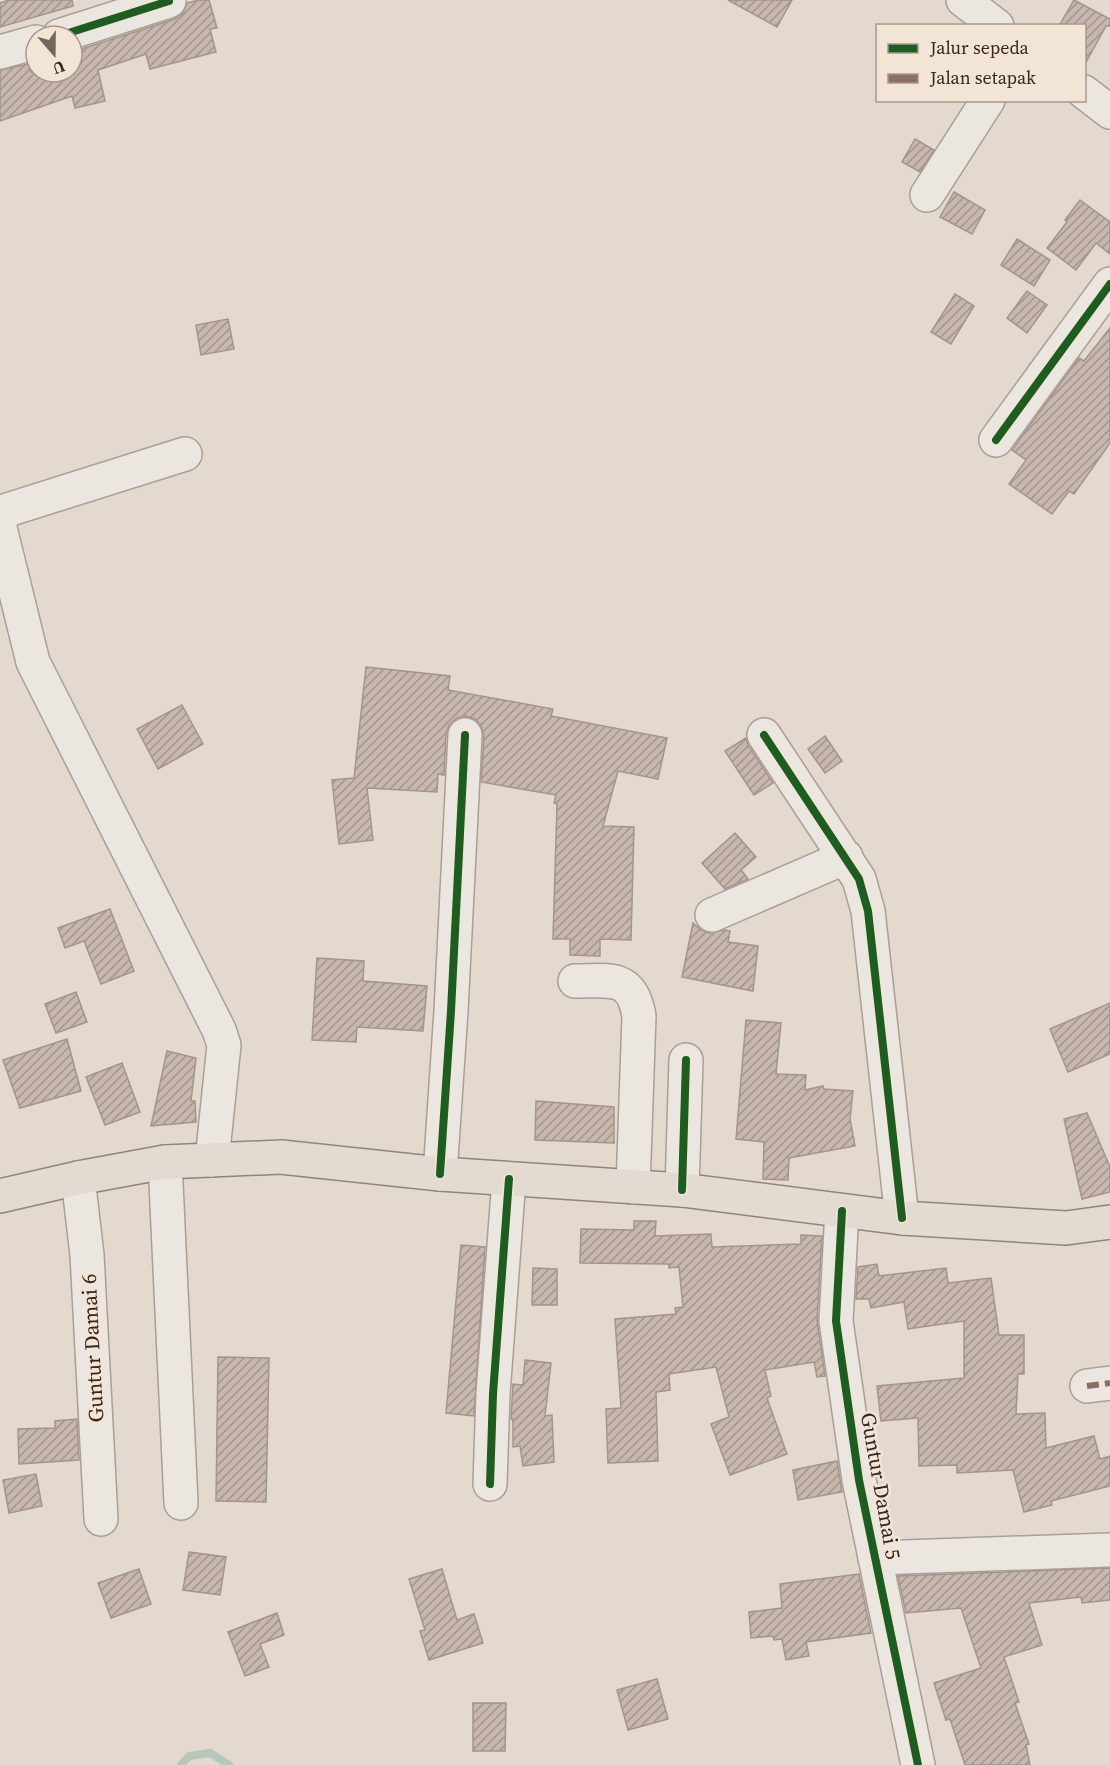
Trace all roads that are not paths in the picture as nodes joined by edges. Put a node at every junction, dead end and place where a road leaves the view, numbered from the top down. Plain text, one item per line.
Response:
1 (963, 0) edge
2 (169, 1) edge
3 (994, 24) edge
4 (84, 28) edge
5 (24, 45) edge
6 (0, 52) edge
7 (1086, 94) edge
8 (987, 102) edge
9 (1110, 112) edge
10 (927, 195) dead end
11 (1110, 284) edge
12 (996, 440) dead end
13 (185, 454) dead end
14 (0, 526) edge
15 (465, 735) dead end
16 (764, 735) dead end
17 (846, 857) junction
18 (712, 915) dead end
19 (575, 981) dead end
20 (686, 1060) dead end
21 (212, 1160) junction
22 (165, 1162) junction
23 (440, 1174) junction
24 (78, 1178) junction
25 (509, 1179) junction
26 (633, 1187) junction
27 (682, 1191) junction
28 (0, 1196) edge
29 (842, 1211) junction
30 (902, 1218) junction
31 (1110, 1222) edge
32 (490, 1484) dead end
33 (181, 1503) dead end
34 (101, 1519) dead end
35 (1108, 1550) dead end
36 (875, 1558) junction
37 (918, 1765) edge

1 - 3 street
2 - 4 street
5 - 6 street
7 - 9 street
8 - 10 street
11 - 12 street
13 - 14 street
14 - 21 street
15 - 23 street
16 - 17 street
17 - 18 street
17 - 30 street
19 - 26 street
20 - 27 street
21 - 22 main road
21 - 23 main road
22 - 24 main road
22 - 33 street
23 - 25 main road
24 - 28 main road
24 - 34 street, Guntur Damai 6
25 - 26 main road
25 - 32 street
26 - 27 main road
27 - 29 main road
29 - 30 main road
29 - 36 street, Guntur Damai 5
30 - 31 main road
35 - 36 street
36 - 37 street, Guntur Damai 5

